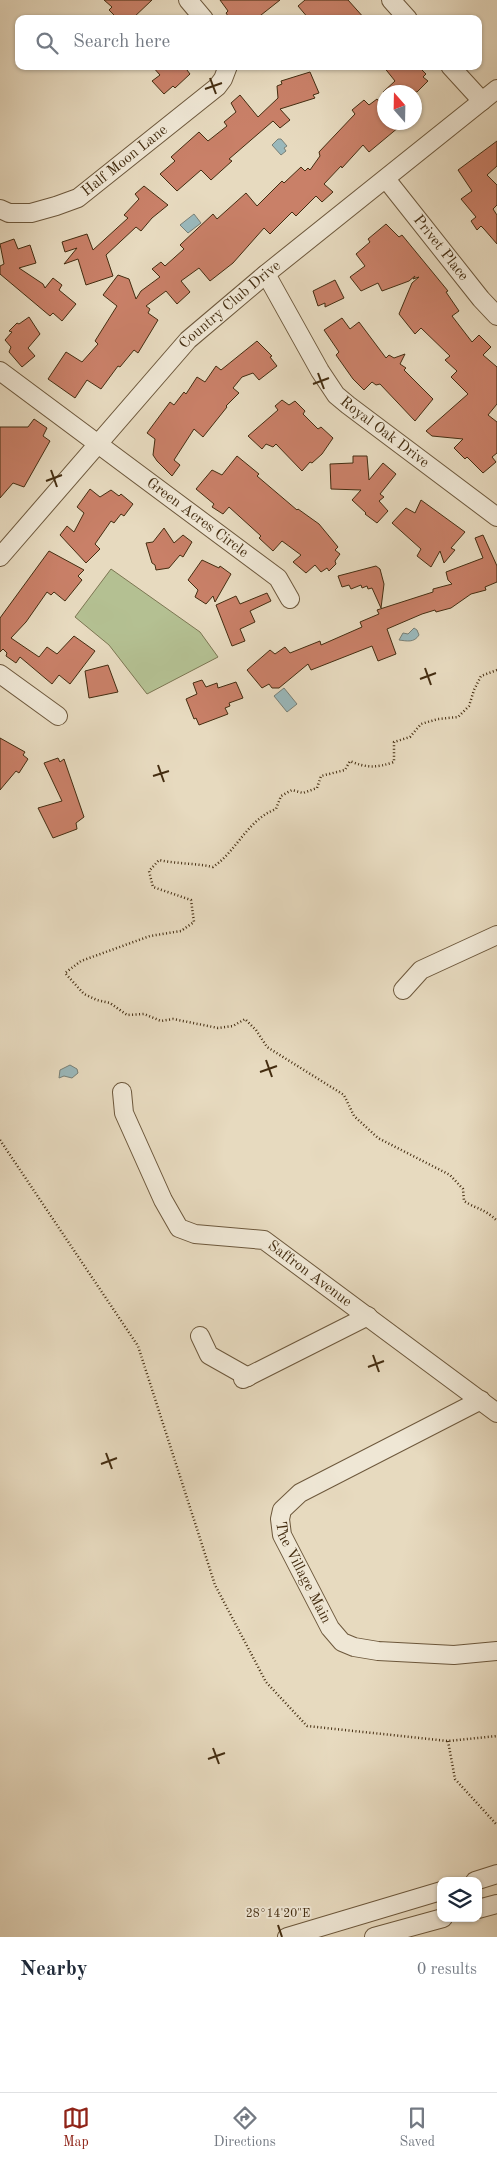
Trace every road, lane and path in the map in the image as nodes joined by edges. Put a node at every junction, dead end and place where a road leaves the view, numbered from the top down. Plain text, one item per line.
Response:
1 (188, 0) edge
2 (391, 0) edge
3 (201, 15) edge
4 (404, 15) edge
5 (226, 70) edge
6 (454, 70) edge
7 (497, 89) edge
8 (482, 101) junction
9 (386, 178) junction
10 (0, 209) edge
11 (266, 274) junction
12 (497, 316) edge
13 (0, 372) edge
14 (98, 444) junction
15 (497, 517) edge
16 (0, 556) edge
17 (290, 599) dead end
18 (497, 670) edge
19 (0, 674) edge
20 (58, 716) dead end
21 (497, 935) edge
22 (403, 990) dead end
23 (122, 1092) dead end
24 (0, 1140) edge
25 (497, 1221) edge
26 (368, 1316) junction
27 (200, 1336) dead end
28 (480, 1400) junction
29 (497, 1413) edge
30 (497, 1650) edge
31 (497, 1736) edge
32 (448, 1741) junction
33 (497, 1825) edge
34 (497, 1874) edge
35 (482, 1879) edge
36 (437, 1892) edge
37 (497, 1904) edge
38 (482, 1908) edge
39 (437, 1920) edge
40 (287, 1937) edge
41 (374, 1937) edge

1 - 3 street
2 - 4 street
5 - 10 street, Half Moon Lane
6 - 8 street
7 - 8 street, Country Club Drive
8 - 9 street, Country Club Drive
9 - 11 street, Country Club Drive
9 - 12 street, Privet Place
11 - 14 street, Country Club Drive
11 - 15 street, Royal Oak Drive
13 - 14 street, Green Acres Circle
14 - 16 street, Country Club Drive
14 - 17 street, Green Acres Circle
18 - 25 path
19 - 20 street
21 - 22 street
23 - 26 street, Saffron Avenue
24 - 32 path
26 - 27 street
26 - 28 street, Saffron Avenue
28 - 29 street, Saffron Avenue
28 - 30 street, The Village Main
31 - 32 path
32 - 33 path
34 - 35 street
36 - 40 street
37 - 38 street
39 - 41 street

